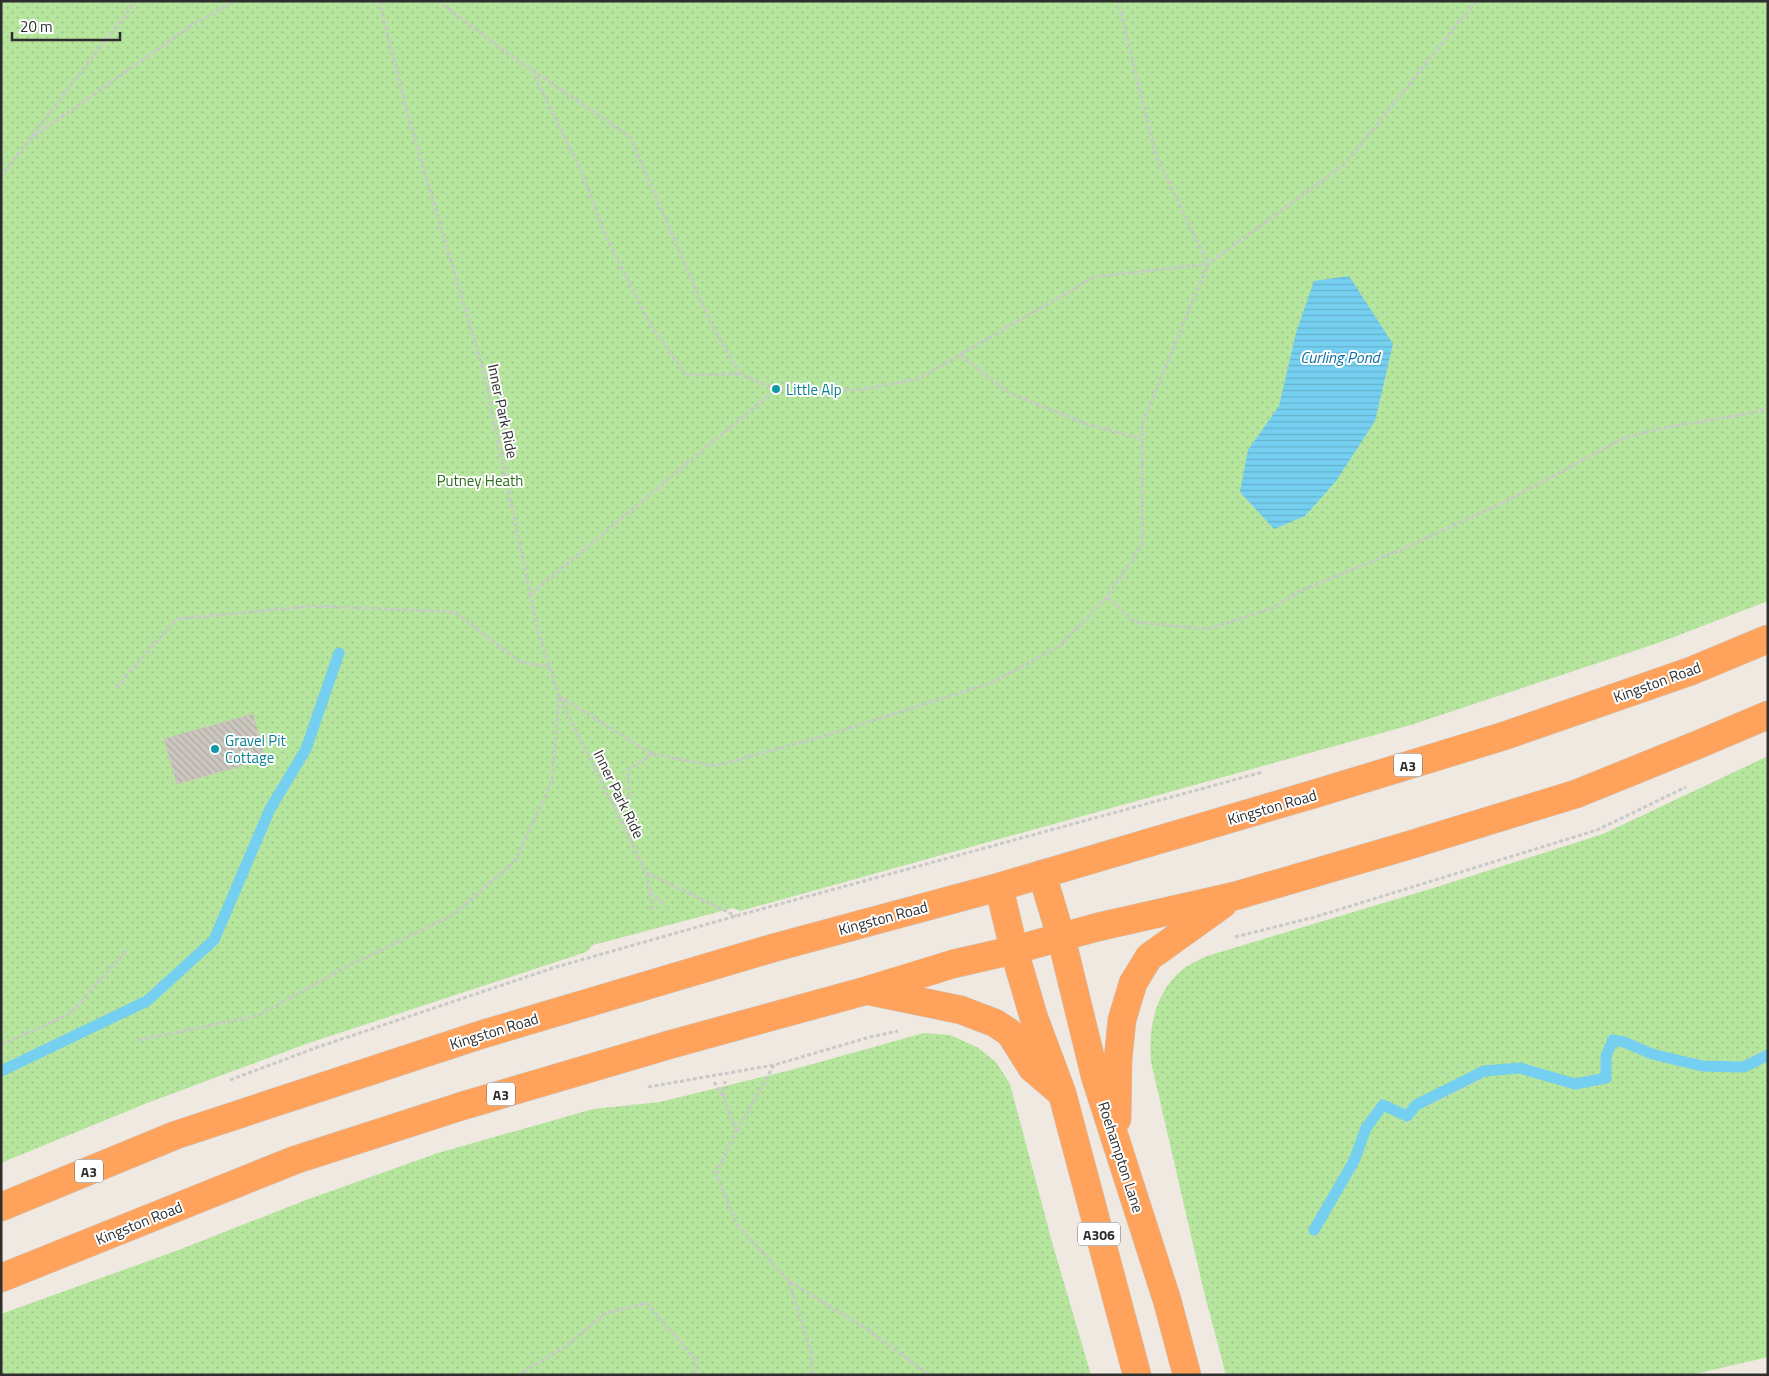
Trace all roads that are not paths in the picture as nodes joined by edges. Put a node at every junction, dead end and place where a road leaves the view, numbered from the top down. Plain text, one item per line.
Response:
1 (1768, 639) edge
2 (1768, 715) edge
3 (1042, 874) junction
4 (998, 887) junction
5 (1235, 896) junction
6 (1061, 937) junction
7 (1014, 950) junction
8 (865, 991) junction
9 (1062, 1093) junction
10 (1117, 1142) junction
11 (1, 1207) edge
12 (1, 1278) edge
13 (1137, 1375) edge
14 (1187, 1375) edge

1 - 3 highway, Kingston Road / A3
2 - 5 highway, Kingston Road / A3
3 - 4 highway, Kingston Road / A3
3 - 6 highway, A306
4 - 7 highway, A306
4 - 11 highway, Kingston Road / A3
5 - 6 highway, Kingston Road / A3
5 - 10 highway, A306
6 - 7 highway, Kingston Road / A3
6 - 10 highway, Roehampton Lane / A306
7 - 8 highway, Kingston Road / A3
7 - 9 highway, A306
8 - 9 highway
8 - 12 highway, Kingston Road / A3
9 - 13 highway, A306
10 - 14 highway, Roehampton Lane / A306

